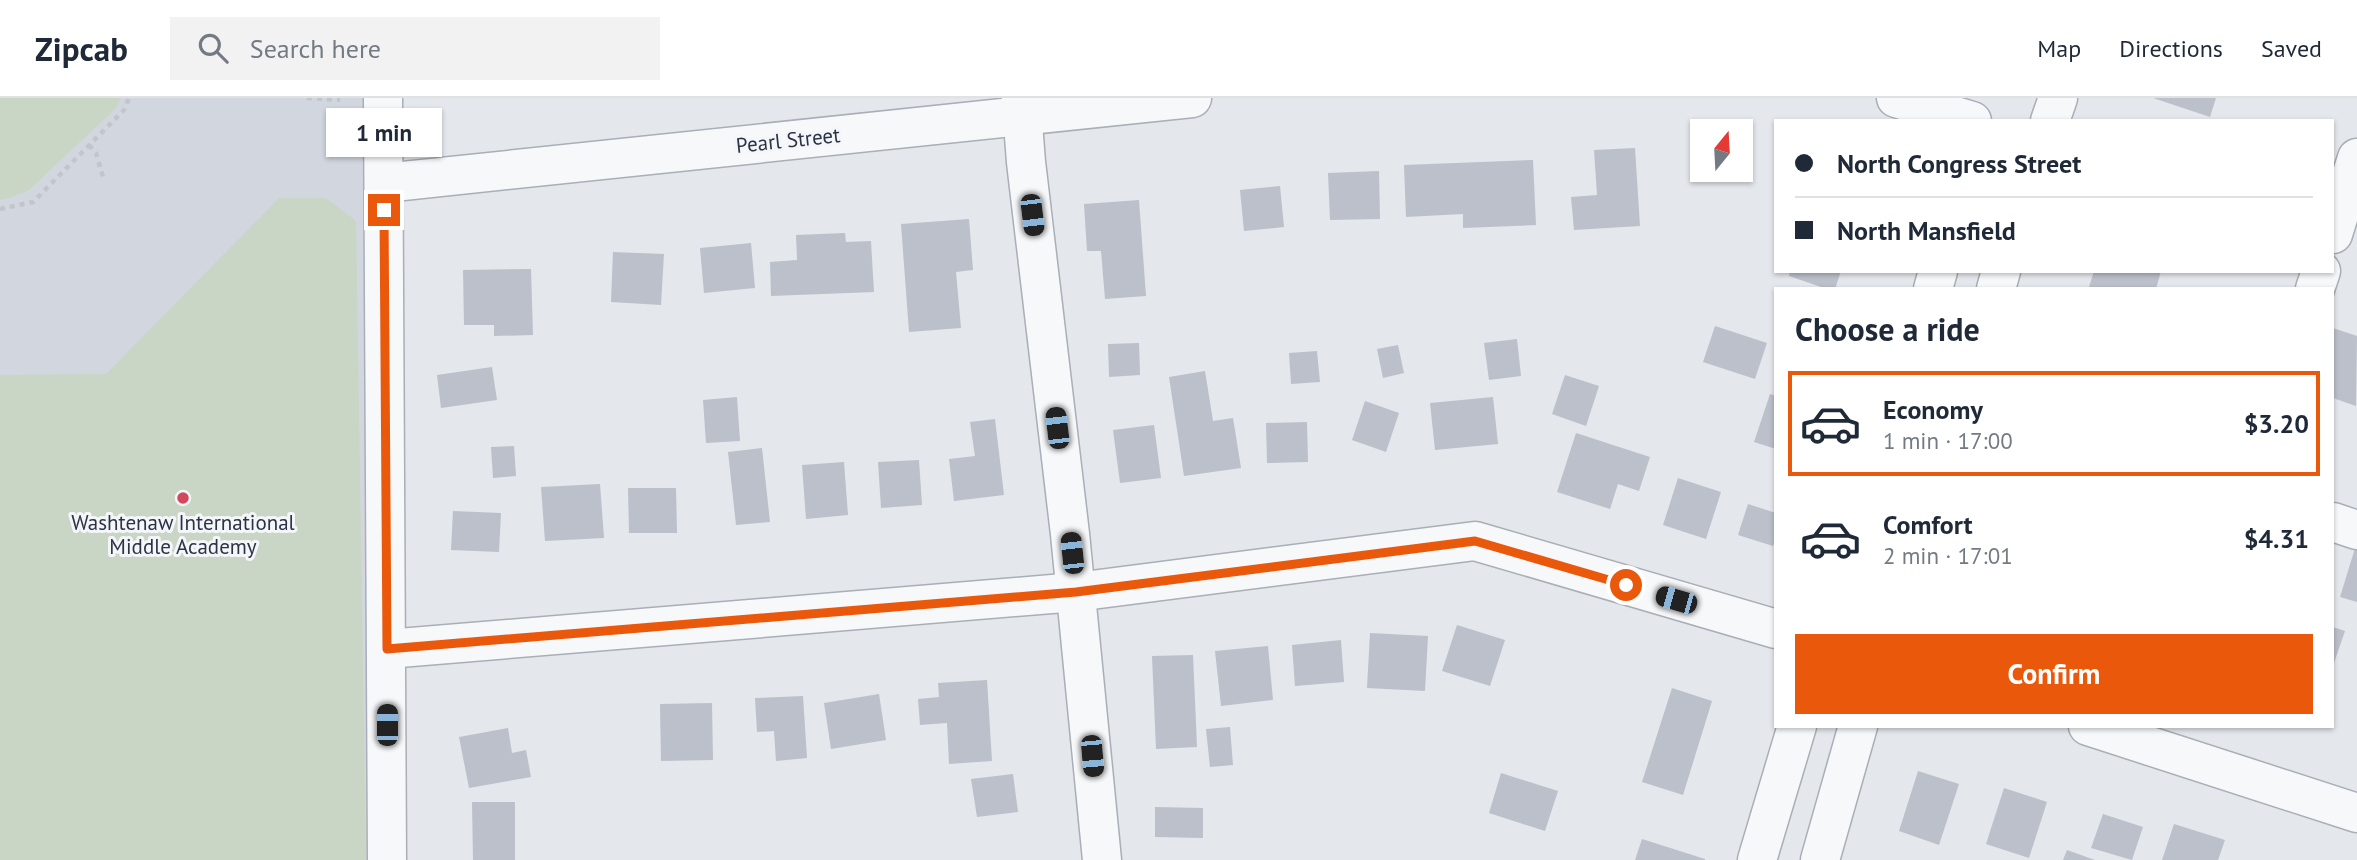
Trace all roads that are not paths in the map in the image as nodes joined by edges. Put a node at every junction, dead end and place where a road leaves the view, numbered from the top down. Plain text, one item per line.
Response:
1 (383, 98) edge
2 (1192, 98) edge
3 (1896, 98) edge
4 (1993, 98) edge
5 (2058, 98) edge
6 (1022, 107) edge
7 (1965, 119) edge
8 (1986, 119) edge
9 (2051, 119) edge
10 (2357, 158) edge
11 (384, 183) junction
12 (2334, 231) edge
13 (2334, 234) edge
14 (2357, 242) edge
15 (2334, 522) edge
16 (2357, 530) edge
17 (1076, 592) junction
18 (1774, 628) edge
19 (387, 649) junction
20 (1796, 728) edge
21 (1857, 728) edge
22 (2101, 728) edge
23 (2176, 740) edge
24 (2357, 813) edge
25 (387, 860) edge
26 (1102, 860) edge
27 (1756, 860) edge
28 (1820, 860) edge

1 - 11 street
2 - 6 street, Pearl Street
3 - 7 street
4 - 8 street
5 - 9 street
6 - 11 street, Pearl Street
6 - 17 street
10 - 12 street
11 - 19 street
13 - 14 street
15 - 16 street
17 - 18 street
17 - 19 street
17 - 26 street
19 - 25 street
20 - 27 street
21 - 28 street
22 - 23 street
23 - 24 street

